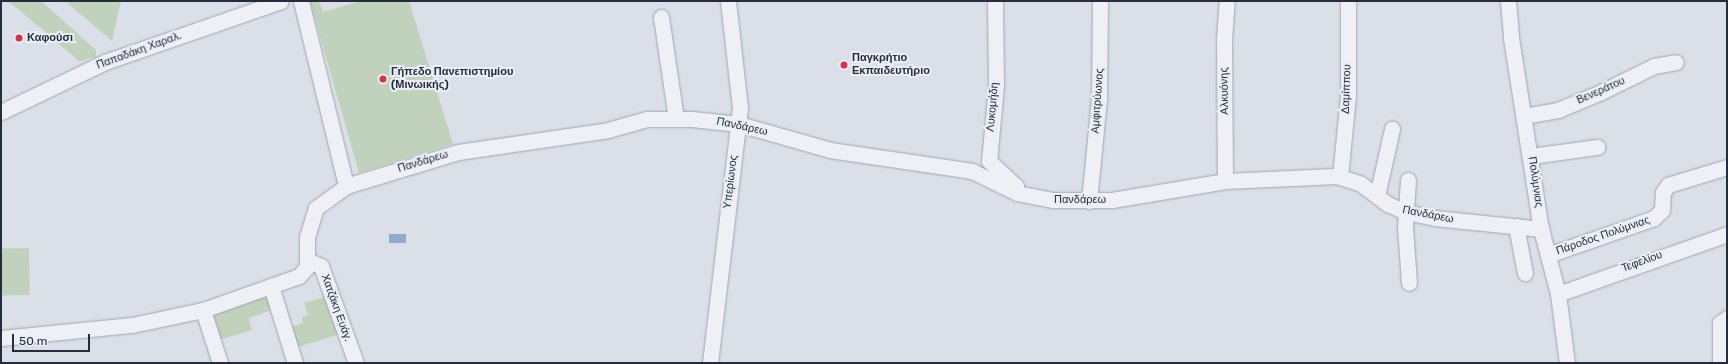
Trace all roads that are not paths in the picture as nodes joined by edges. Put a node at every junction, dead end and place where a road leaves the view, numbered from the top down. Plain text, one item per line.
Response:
1 (281, 1) edge
2 (301, 1) edge
3 (728, 1) edge
4 (995, 1) edge
5 (1100, 1) edge
6 (1227, 1) edge
7 (1348, 1) edge
8 (1508, 1) edge
9 (661, 17) dead end
10 (1676, 62) dead end
11 (1, 112) edge
12 (1524, 116) junction
13 (676, 118) junction
14 (739, 124) junction
15 (1392, 129) dead end
16 (1597, 147) dead end
17 (1531, 156) junction
18 (1727, 167) edge
19 (1340, 176) junction
20 (1408, 180) dead end
21 (1225, 181) junction
22 (346, 186) junction
23 (1027, 195) junction
24 (1377, 196) junction
25 (1089, 201) junction
26 (1405, 212) junction
27 (1516, 226) junction
28 (1541, 229) junction
29 (1727, 234) edge
30 (1548, 255) junction
31 (308, 261) junction
32 (1525, 273) dead end
33 (1409, 283) dead end
34 (271, 286) junction
35 (1558, 294) junction
36 (203, 310) junction
37 (1727, 318) edge
38 (1, 338) edge
39 (220, 363) edge
40 (295, 363) edge
41 (356, 363) edge
42 (710, 363) edge
43 (1567, 363) edge
44 (1720, 363) edge

1 - 11 street, Παπαδάκη Χαραλ.
2 - 22 street
3 - 14 street, Υπερίωνος
4 - 23 street, Λυκομήδη
5 - 25 street, Αμφιτρύωνος
6 - 21 street, Αλκυόνης
7 - 19 street, Δαμίππου
8 - 12 street, Πολύμνιας
9 - 13 street
10 - 12 street, Βενεράτου
12 - 17 street, Πολύμνιας
13 - 14 street, Πανδάρεω
13 - 22 street, Πανδάρεω
14 - 23 street, Πανδάρεω
14 - 42 street, Υπερίωνος
15 - 24 street
16 - 17 street
17 - 28 street, Πολύμνιας
18 - 30 street, Πάροδος Πολύμνιας
19 - 21 street, Πανδάρεω
19 - 24 street, Πανδάρεω
20 - 26 street
21 - 25 street, Πανδάρεω
22 - 31 street, Πανδάρεω
23 - 25 street, Πανδάρεω
24 - 26 street, Πανδάρεω
26 - 27 street, Πανδάρεω
26 - 33 street
27 - 28 street, Πανδάρεω
27 - 32 street
28 - 30 street, Πολύμνιας
29 - 35 street, Τεφελίου
30 - 35 street, Πολύμνιας
31 - 34 street
31 - 41 street, Χατζάκη Ευάγ.
34 - 36 street
34 - 40 street
35 - 43 street, Πολύμνιας
36 - 38 street
36 - 39 street
37 - 44 street

